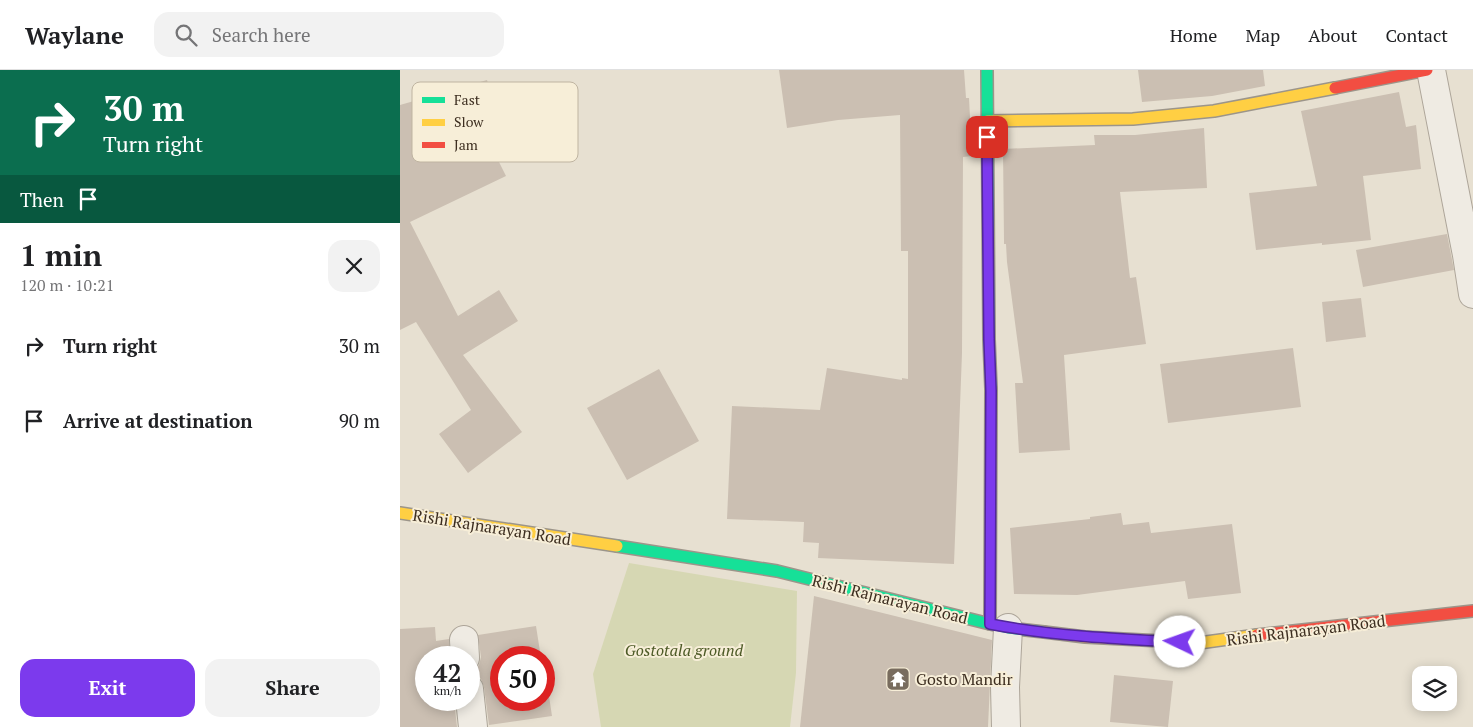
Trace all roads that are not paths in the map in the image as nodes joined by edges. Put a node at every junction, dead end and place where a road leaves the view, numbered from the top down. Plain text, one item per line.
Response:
1 (986, 70) edge
2 (1427, 70) edge
3 (1431, 70) edge
4 (987, 121) junction
5 (1473, 294) edge
6 (400, 513) edge
7 (1473, 611) edge
8 (999, 626) junction
9 (471, 711) edge
10 (473, 727) edge
11 (1006, 727) edge

1 - 4 main road
2 - 4 main road
3 - 5 street
4 - 8 main road
6 - 8 main road, Rishi Rajnarayan Road
7 - 8 main road, Rishi Rajnarayan Road
8 - 11 street
9 - 10 street

